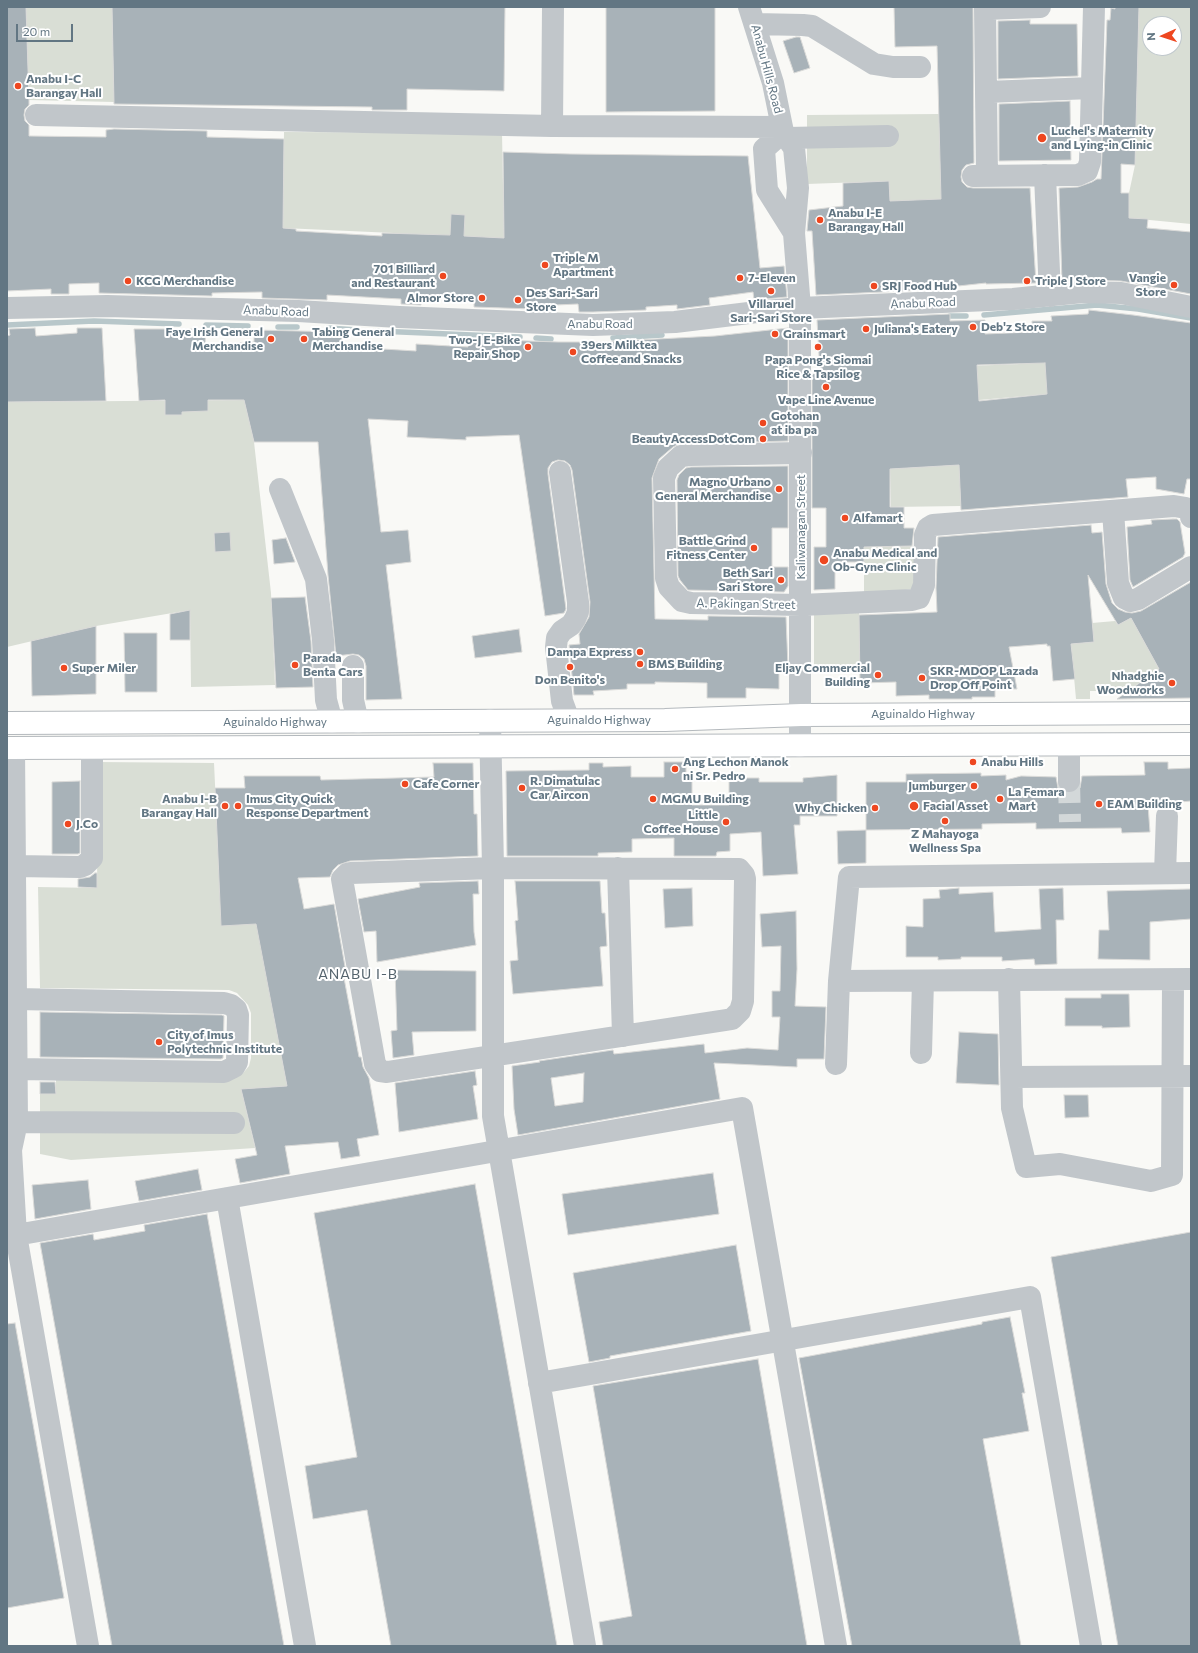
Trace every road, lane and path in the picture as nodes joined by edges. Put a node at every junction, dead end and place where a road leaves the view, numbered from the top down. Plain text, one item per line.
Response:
1 (553, 7) edge
2 (1040, 7) edge
3 (1094, 7) edge
4 (985, 8) edge
5 (752, 16) edge
6 (920, 67) dead end
7 (1092, 88) junction
8 (986, 92) junction
9 (36, 115) dead end
10 (552, 126) junction
11 (784, 132) junction
12 (888, 136) dead end
13 (1045, 176) junction
14 (794, 233) junction
15 (1050, 296) junction
16 (1191, 307) edge
17 (7, 308) edge
18 (800, 308) junction
19 (801, 453) junction
20 (560, 472) dead end
21 (280, 489) dead end
22 (1113, 511) junction
23 (1191, 517) edge
24 (1191, 567) edge
25 (801, 605) junction
26 (353, 666) dead end
27 (1191, 713) edge
28 (800, 716) junction
29 (707, 719) junction
30 (490, 720) junction
31 (568, 720) junction
32 (7, 722) edge
33 (332, 722) junction
34 (358, 722) junction
35 (1191, 744) edge
36 (1069, 745) junction
37 (707, 746) junction
38 (800, 746) junction
39 (491, 747) junction
40 (11, 748) edge
41 (92, 748) junction
42 (332, 748) junction
43 (1070, 781) tunnel mouth
44 (11, 805) edge
45 (1167, 816) dead end
46 (15, 866) junction
47 (493, 868) junction
48 (618, 868) junction
49 (1165, 873) junction
50 (1191, 873) edge
51 (1009, 979) junction
52 (1182, 979) edge
53 (839, 981) junction
54 (923, 981) junction
55 (13, 1000) edge
56 (623, 1036) junction
57 (921, 1053) dead end
58 (492, 1056) junction
59 (836, 1064) dead end
60 (17, 1069) junction
61 (1182, 1076) edge
62 (1012, 1078) junction
63 (17, 1122) junction
64 (234, 1123) dead end
65 (498, 1151) junction
66 (227, 1198) junction
67 (16, 1235) junction
68 (783, 1340) junction
69 (539, 1383) junction
70 (88, 1646) edge
71 (305, 1646) edge
72 (585, 1646) edge
73 (836, 1646) edge
74 (1091, 1646) edge

1 - 10 street
2 - 4 street
3 - 7 street
4 - 8 street
5 - 6 street
5 - 11 street, Anabu Hills Road
7 - 8 street
7 - 13 street
8 - 13 street
9 - 10 street
10 - 11 street
11 - 12 street
11 - 14 street, Anabu Hills Road
11 - 14 street, Anabu Hills Road
13 - 15 street
14 - 18 street, Anabu Hills Road
15 - 16 street, Anabu Road
15 - 18 street, Anabu Road
17 - 18 street, Anabu Road
18 - 19 street, Kaliwanagan Street
19 - 25 street, Kaliwanagan Street
19 - 25 street, A. Pakingan Street
20 - 31 street
21 - 33 street
22 - 23 street
22 - 24 street
22 - 25 street, A. Pakingan Street
25 - 28 street, Kaliwanagan Street
26 - 34 street
27 - 28 highway, Aguinaldo Highway
28 - 29 highway, Aguinaldo Highway
28 - 38 street, Kaliwanagan Street
29 - 31 highway, Aguinaldo Highway
29 - 37 highway
30 - 31 highway, Aguinaldo Highway
30 - 34 highway, Aguinaldo Highway
30 - 39 street
32 - 33 highway, Aguinaldo Highway
33 - 34 highway, Aguinaldo Highway
33 - 42 highway
35 - 36 highway
36 - 38 highway
36 - 43 street
37 - 38 highway
37 - 39 highway
39 - 42 highway
39 - 47 street
40 - 41 highway
40 - 44 street
41 - 42 highway
41 - 46 street
44 - 46 street
45 - 49 street
46 - 55 street
47 - 48 street
47 - 58 street
47 - 58 street
48 - 56 street
48 - 56 street
49 - 50 street
49 - 53 street
51 - 52 street
51 - 54 street
51 - 62 street
52 - 61 street
53 - 54 street
53 - 59 street
54 - 57 street
55 - 60 street
55 - 60 street
56 - 58 street
58 - 65 street
60 - 63 street
61 - 62 street
61 - 62 street
63 - 64 street
63 - 67 street
65 - 66 street
65 - 68 street
65 - 69 street
66 - 67 street
66 - 71 street
67 - 70 street
68 - 69 street
68 - 73 street
68 - 74 street
69 - 72 street

